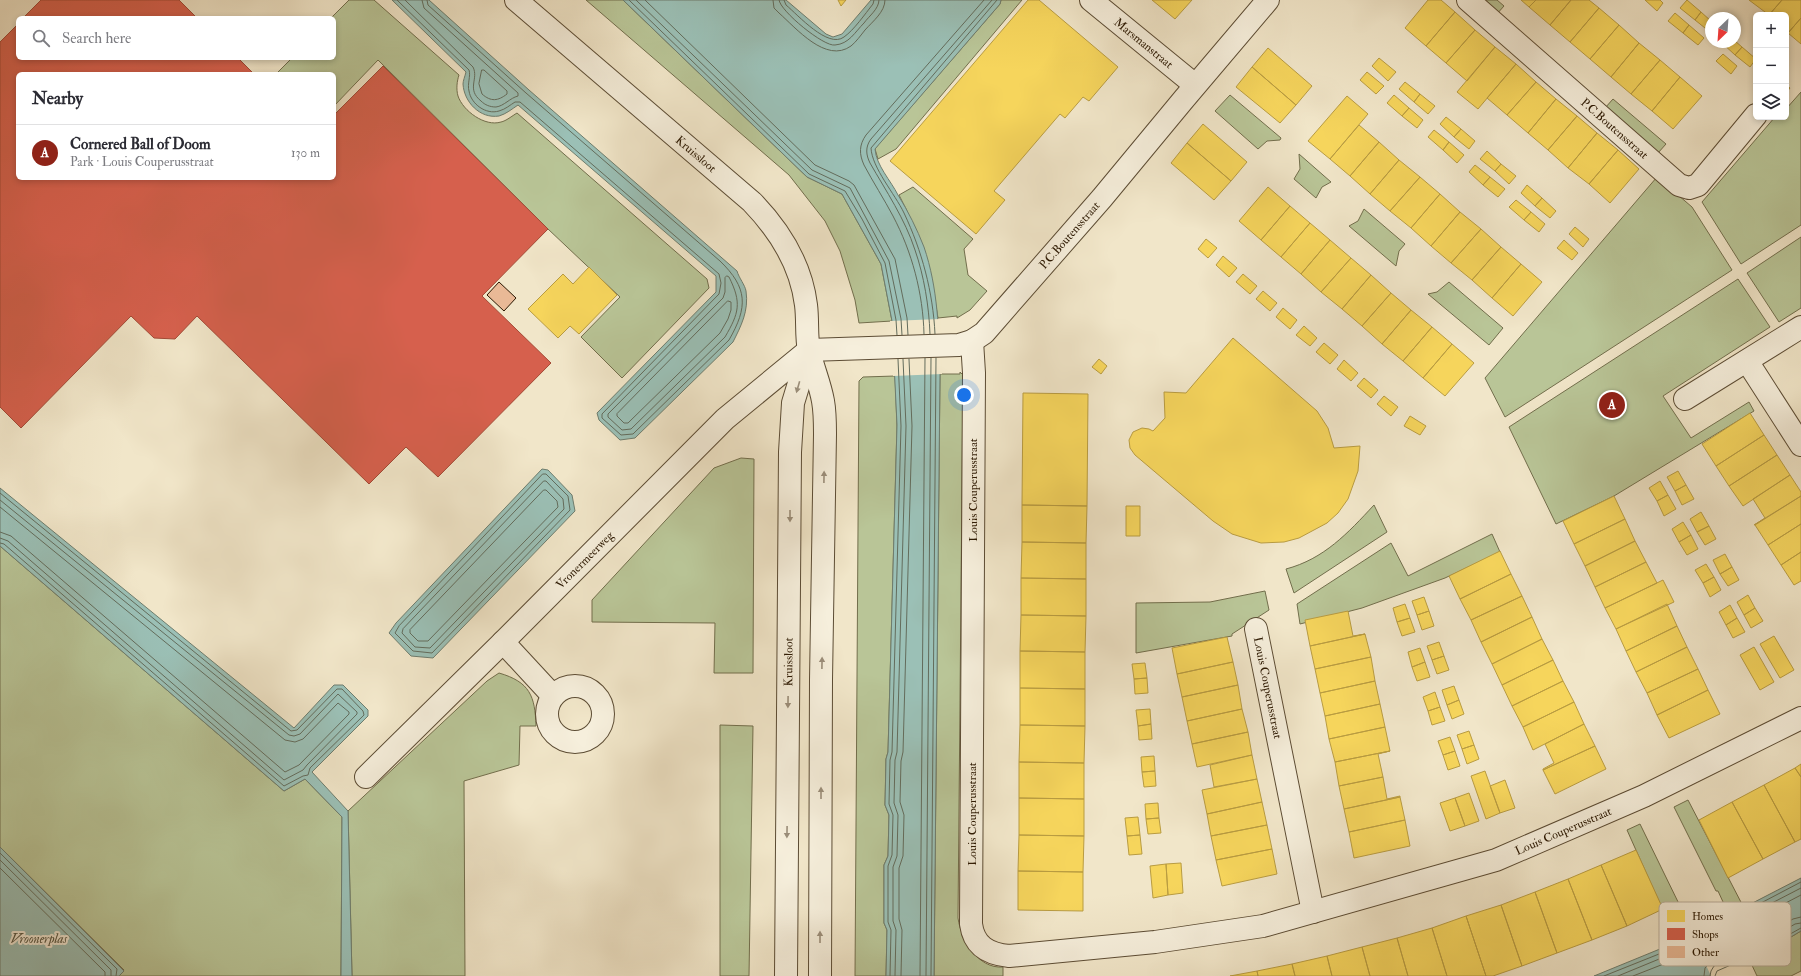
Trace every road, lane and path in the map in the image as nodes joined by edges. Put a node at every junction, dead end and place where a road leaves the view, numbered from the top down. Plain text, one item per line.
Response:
1 (516, 0) edge
2 (1092, 0) edge
3 (1268, 0) edge
4 (1468, 0) edge
5 (1195, 85) junction
6 (1753, 119) edge
7 (1801, 327) edge
8 (972, 341) junction
9 (809, 350) junction
10 (1747, 361) junction
11 (1685, 399) dead end
12 (1801, 445) edge
13 (1256, 629) dead end
14 (503, 642) junction
15 (553, 696) dead end
16 (1801, 718) edge
17 (366, 777) dead end
18 (1313, 912) junction
19 (786, 976) edge
20 (820, 976) edge

1 - 9 street, Kruissloot
2 - 5 street, Marsmanstraat
3 - 5 street, P.C.Boutensstraat
4 - 6 street, P.C.Boutensstraat
5 - 8 street, P.C.Boutensstraat
7 - 10 street
8 - 9 street, P.C.Boutensstraat
8 - 18 street, Louis Couperusstraat
9 - 14 street, Vronermeerweg
9 -> 19 street, Kruissloot
20 -> 9 street, Kruissloot
10 - 11 street
10 - 12 street
13 - 18 street, Louis Couperusstraat
14 - 15 street
14 - 17 street, Vronermeerweg
16 - 18 street, Louis Couperusstraat

